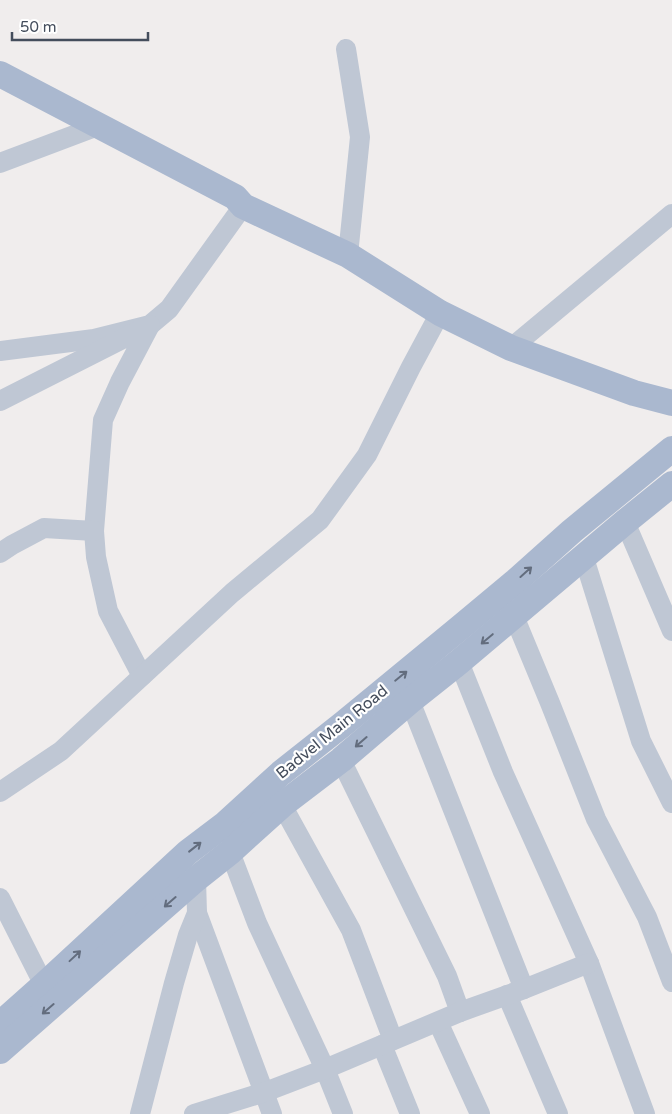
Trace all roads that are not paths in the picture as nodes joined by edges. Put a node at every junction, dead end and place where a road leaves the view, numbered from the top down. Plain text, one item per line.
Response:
1 (346, 49) dead end
2 (0, 74) edge
3 (98, 126) junction
4 (0, 163) edge
5 (243, 206) junction
6 (672, 214) edge
7 (348, 255) junction
8 (440, 313) junction
9 (150, 325) junction
10 (511, 348) junction
11 (0, 350) edge
12 (0, 401) edge
13 (672, 403) edge
14 (672, 449) edge
15 (672, 484) edge
16 (625, 522) junction
17 (94, 531) junction
18 (0, 553) edge
19 (584, 558) junction
20 (514, 616) junction
21 (672, 631) edge
22 (459, 662) junction
23 (142, 676) junction
24 (410, 700) junction
25 (341, 760) junction
26 (0, 792) edge
27 (672, 803) edge
28 (282, 805) junction
29 (230, 852) junction
30 (196, 879) junction
31 (0, 898) edge
32 (197, 913) junction
33 (589, 963) junction
34 (672, 982) edge
35 (44, 985) junction
36 (515, 992) junction
37 (460, 1012) junction
38 (438, 1022) junction
39 (0, 1024) edge
40 (387, 1043) junction
41 (0, 1051) edge
42 (325, 1069) junction
43 (265, 1092) junction
44 (140, 1114) edge
45 (194, 1114) edge
46 (272, 1114) edge
47 (343, 1114) edge
48 (410, 1114) edge
49 (480, 1114) edge
50 (558, 1114) edge
51 (645, 1114) edge

1 - 7 street
2 - 3 main road
3 - 4 street
3 - 5 main road
5 - 7 main road
5 - 9 street
6 - 10 street
7 - 8 main road
8 - 10 main road
8 - 23 street
9 - 11 street
9 - 12 street
9 - 17 street
10 - 13 main road
35 -> 14 main road, Badvel Main Road
15 - 16 main road, Badvel Main Road
16 - 19 main road, Badvel Main Road
16 - 21 street
17 - 18 street
17 - 23 street
19 - 20 main road, Badvel Main Road
19 - 27 street
20 -> 22 main road, Badvel Main Road
20 - 34 street
22 - 24 main road, Badvel Main Road
22 - 33 street
23 - 26 street
24 -> 25 main road, Badvel Main Road
24 - 36 street
25 - 28 main road, Badvel Main Road
25 - 37 street
28 - 29 main road, Badvel Main Road
28 - 40 street
29 - 30 main road, Badvel Main Road
29 - 42 street
30 - 32 street
30 -> 41 main road, Badvel Main Road
31 - 35 street
32 - 43 street
32 - 44 street
33 - 36 street
33 - 51 street
35 - 39 main road, Badvel Main Road
36 - 37 street
36 - 50 street
37 - 38 street
38 - 40 street
38 - 49 street
40 - 42 street
40 - 48 street
42 - 43 street
42 - 47 street
43 - 45 street
43 - 46 street

